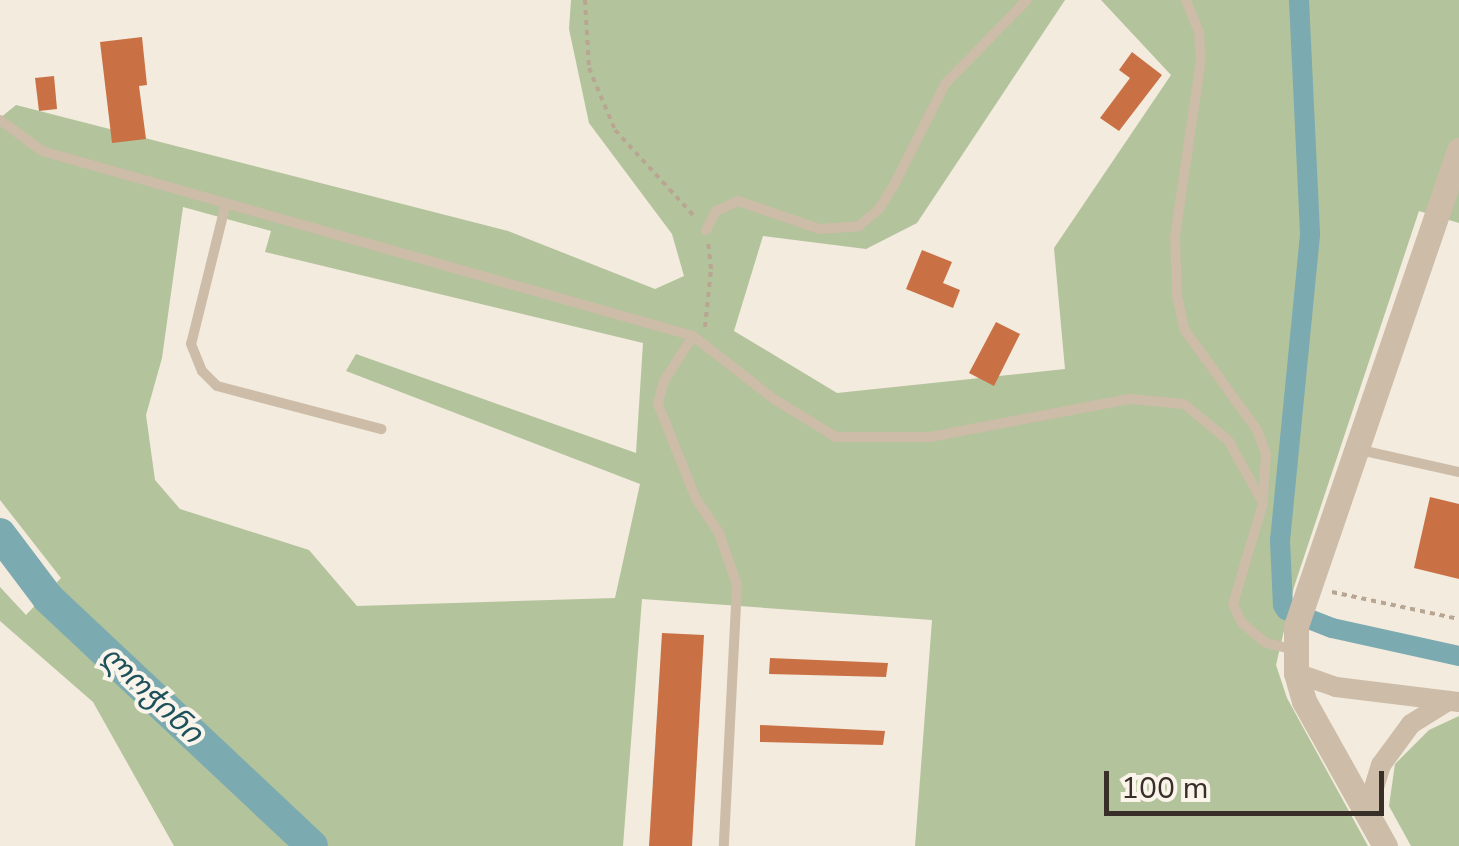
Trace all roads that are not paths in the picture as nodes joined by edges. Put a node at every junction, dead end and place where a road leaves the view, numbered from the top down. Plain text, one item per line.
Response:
1 (1028, 0) edge
2 (1186, 0) edge
3 (0, 120) edge
4 (1459, 150) edge
5 (1454, 178) edge
6 (226, 203) junction
7 (706, 230) road end
8 (693, 336) junction
9 (381, 429) dead end
10 (1355, 448) junction
11 (1459, 472) edge
12 (1263, 503) junction
13 (1295, 650) junction
14 (1453, 702) edge
15 (1378, 835) edge
16 (724, 846) edge

1 - 7 lane
2 - 12 lane
3 - 6 lane
4 - 5 street
5 - 10 street
6 - 8 lane
6 - 9 lane
8 - 12 lane
8 - 16 lane
10 - 11 lane
10 - 13 street
12 - 13 lane
13 - 14 street
13 - 15 street
14 - 15 street

